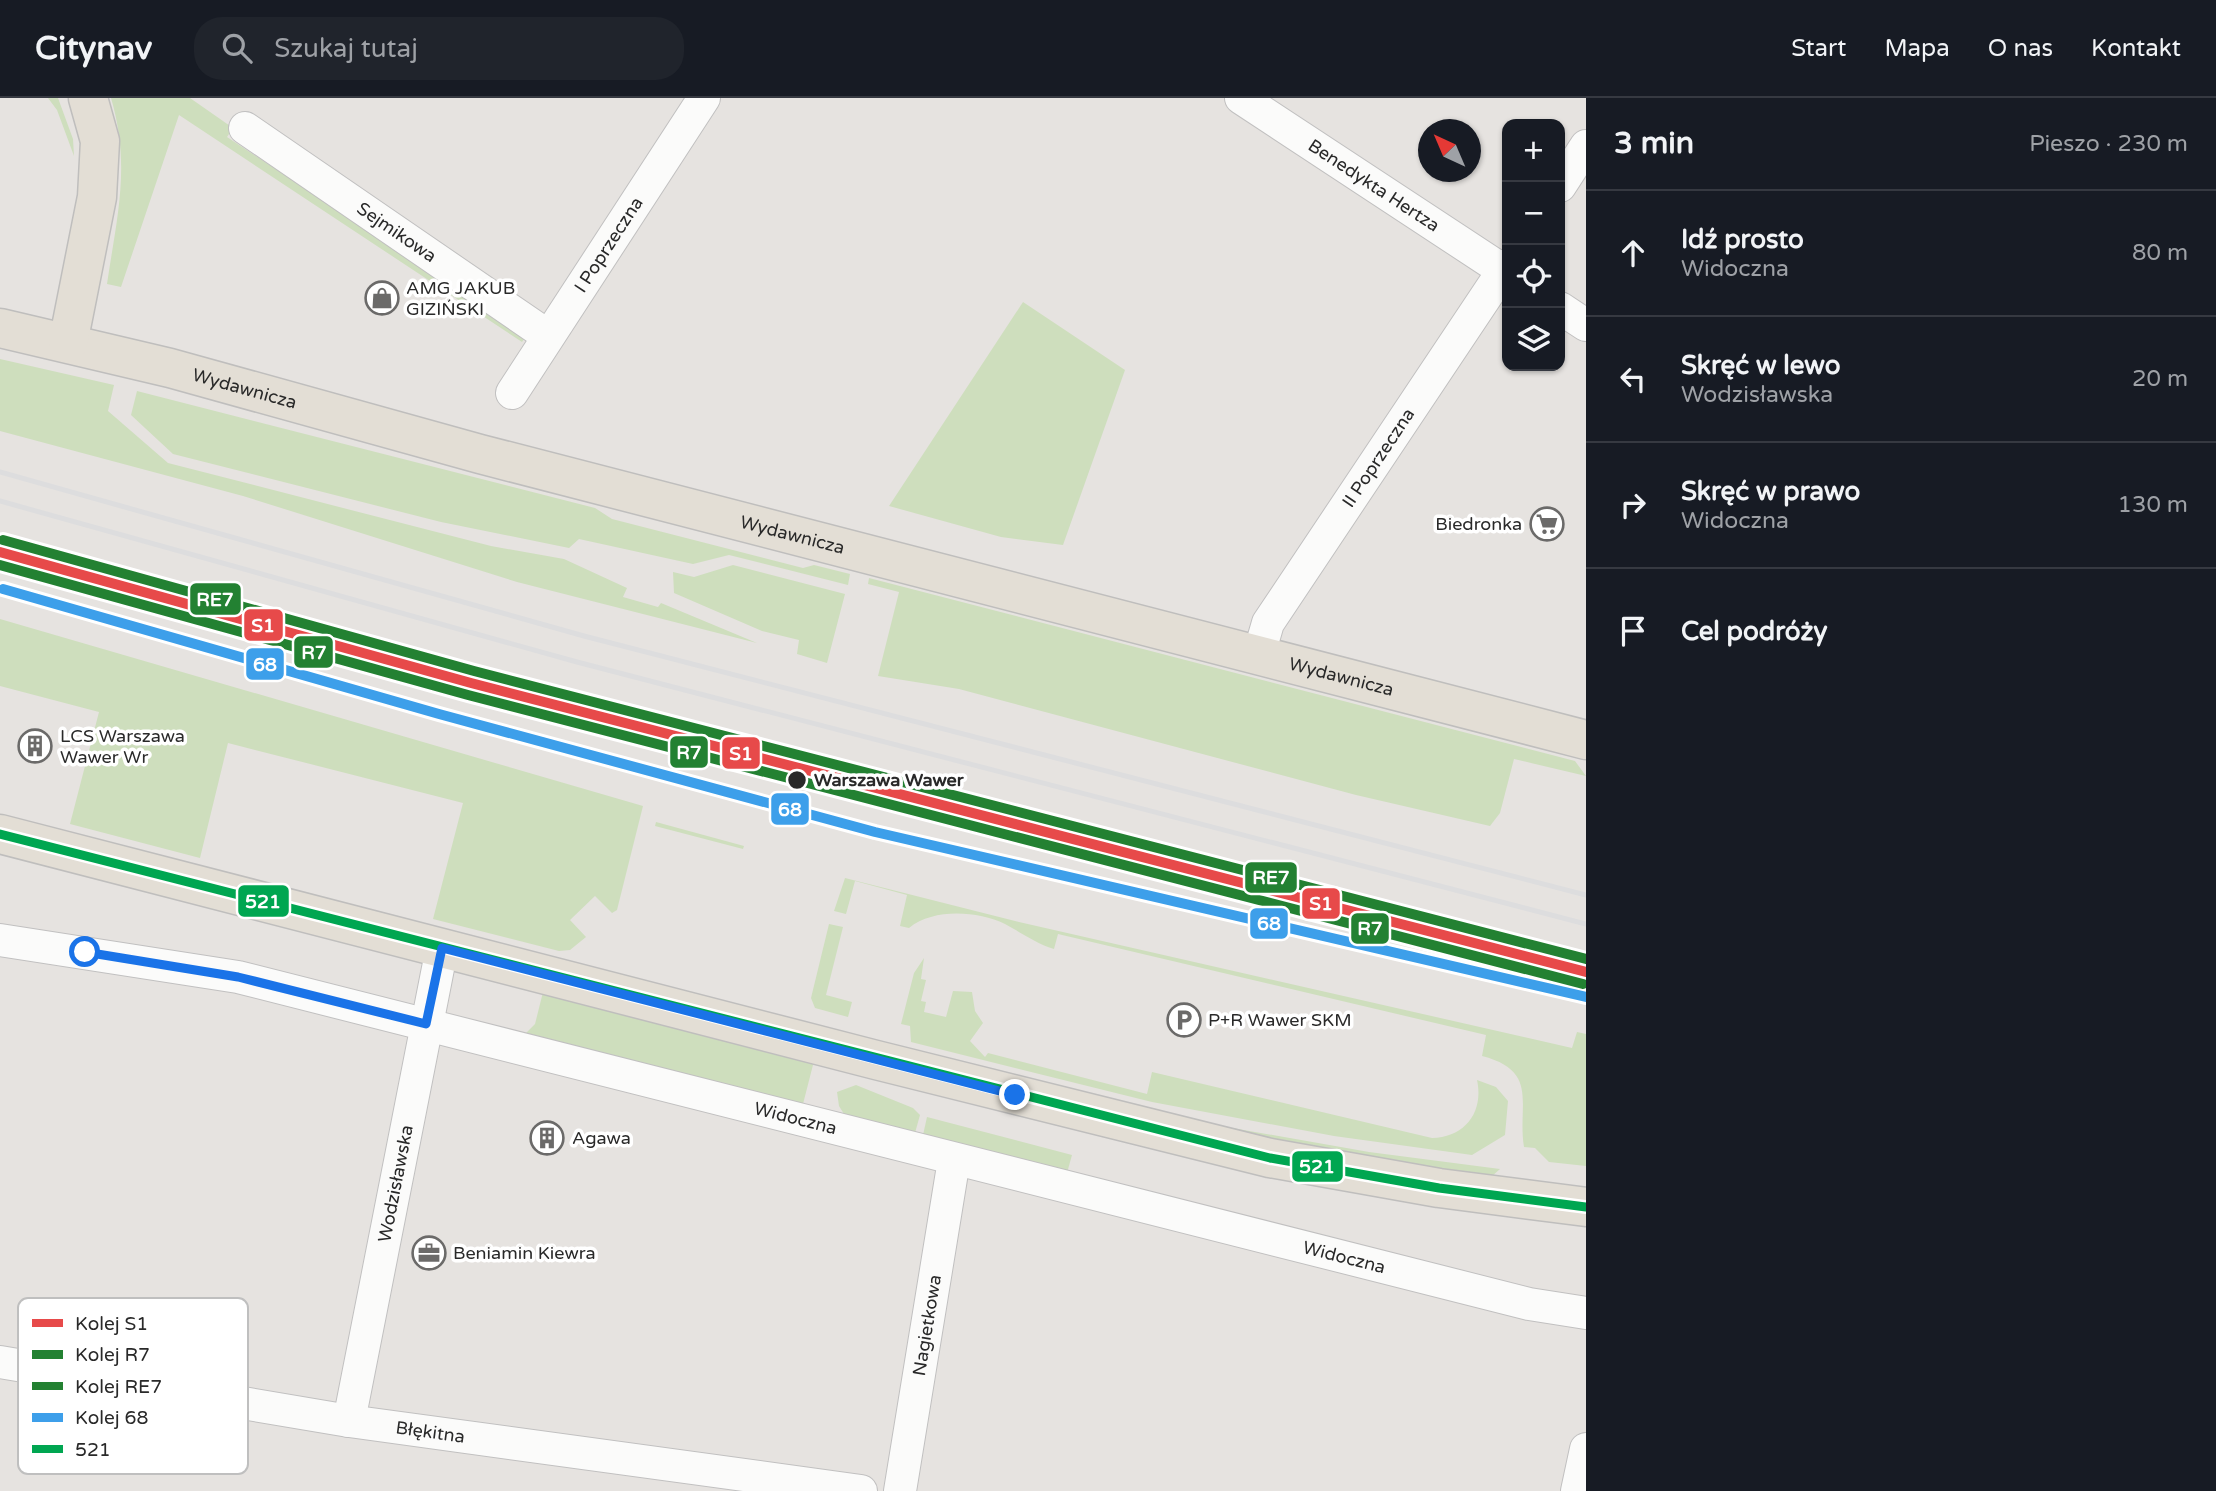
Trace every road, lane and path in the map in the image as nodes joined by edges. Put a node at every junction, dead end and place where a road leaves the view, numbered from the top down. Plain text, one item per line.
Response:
1 (88, 98) edge
2 (704, 98) edge
3 (1241, 98) edge
4 (244, 128) dead end
5 (1586, 146) edge
6 (1563, 182) edge
7 (1502, 267) edge
8 (1502, 276) edge
9 (1565, 311) edge
10 (1586, 325) edge
11 (0, 328) edge
12 (548, 336) junction
13 (68, 343) junction
14 (512, 393) dead end
15 (1259, 654) junction
16 (1586, 740) edge
17 (0, 834) edge
18 (0, 940) edge
19 (442, 948) junction
20 (426, 1024) junction
21 (954, 1160) junction
22 (1586, 1207) edge
23 (1586, 1312) edge
24 (0, 1362) edge
25 (18, 1365) edge
26 (248, 1404) edge
27 (349, 1421) junction
28 (1586, 1449) edge
29 (861, 1491) edge
30 (900, 1491) edge
31 (1577, 1491) edge

1 - 13 main road
2 - 12 street, I Poprzeczna
3 - 7 street, Benedykta Hertza
4 - 12 street, Sejmikowa
5 - 6 street
8 - 15 street, II Poprzeczna
9 - 10 street
11 - 13 main road, Wydawnicza
12 - 14 street, I Poprzeczna
13 - 15 main road, Wydawnicza
15 - 16 main road, Wydawnicza
17 - 19 main road
18 - 20 street, Widoczna
19 - 20 street, Wodzisławska
19 - 22 main road
20 - 21 street, Widoczna
20 - 27 street, Wodzisławska
21 - 23 street, Widoczna
21 - 30 street, Nagietkowa
24 - 25 street, Błękitna
26 - 27 street, Błękitna
27 - 29 street, Błękitna
28 - 31 street

